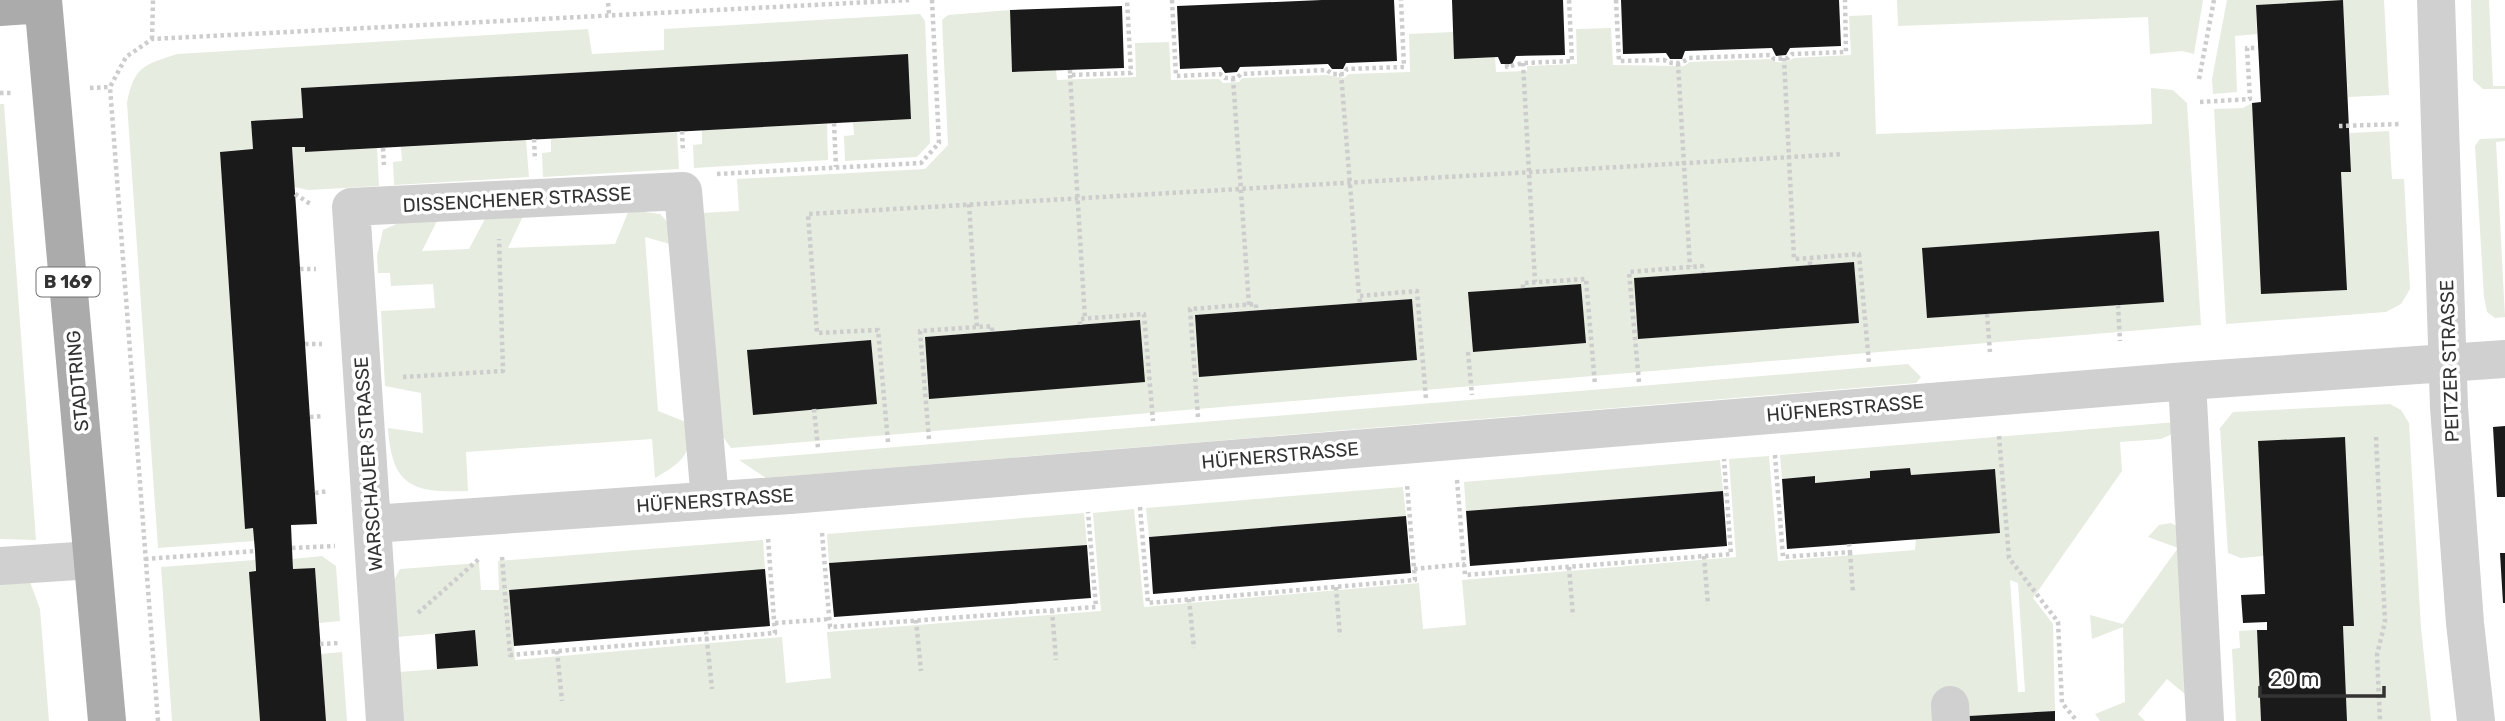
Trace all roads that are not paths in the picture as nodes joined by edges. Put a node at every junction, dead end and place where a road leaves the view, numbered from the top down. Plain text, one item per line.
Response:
1 (2436, 0) edge
2 (43, 2) edge
3 (0, 7) edge
4 (335, 208) joint
5 (2505, 359) edge
6 (2448, 363) junction
7 (2187, 381) junction
8 (709, 500) junction
9 (358, 535) junction
10 (92, 559) junction
11 (0, 566) edge
12 (107, 721) edge
13 (386, 721) edge
14 (2205, 721) edge
15 (2476, 721) edge

1 - 6 street, PEITZER STRASSE
2 - 3 main road
2 - 10 main road, STADTRING / B 169
4 - 8 street, DISSENCHENER STRASSE
4 - 9 street, WARSCHAUER STRASSE
5 - 6 street, HÜFNERSTRASSE
6 - 7 street, HÜFNERSTRASSE
6 - 15 street, PEITZER STRASSE
7 - 8 street, HÜFNERSTRASSE
7 - 14 street
8 - 9 street, HÜFNERSTRASSE
9 - 13 street, WARSCHAUER STRASSE
10 - 11 street
10 - 12 main road, STADTRING / B 169

